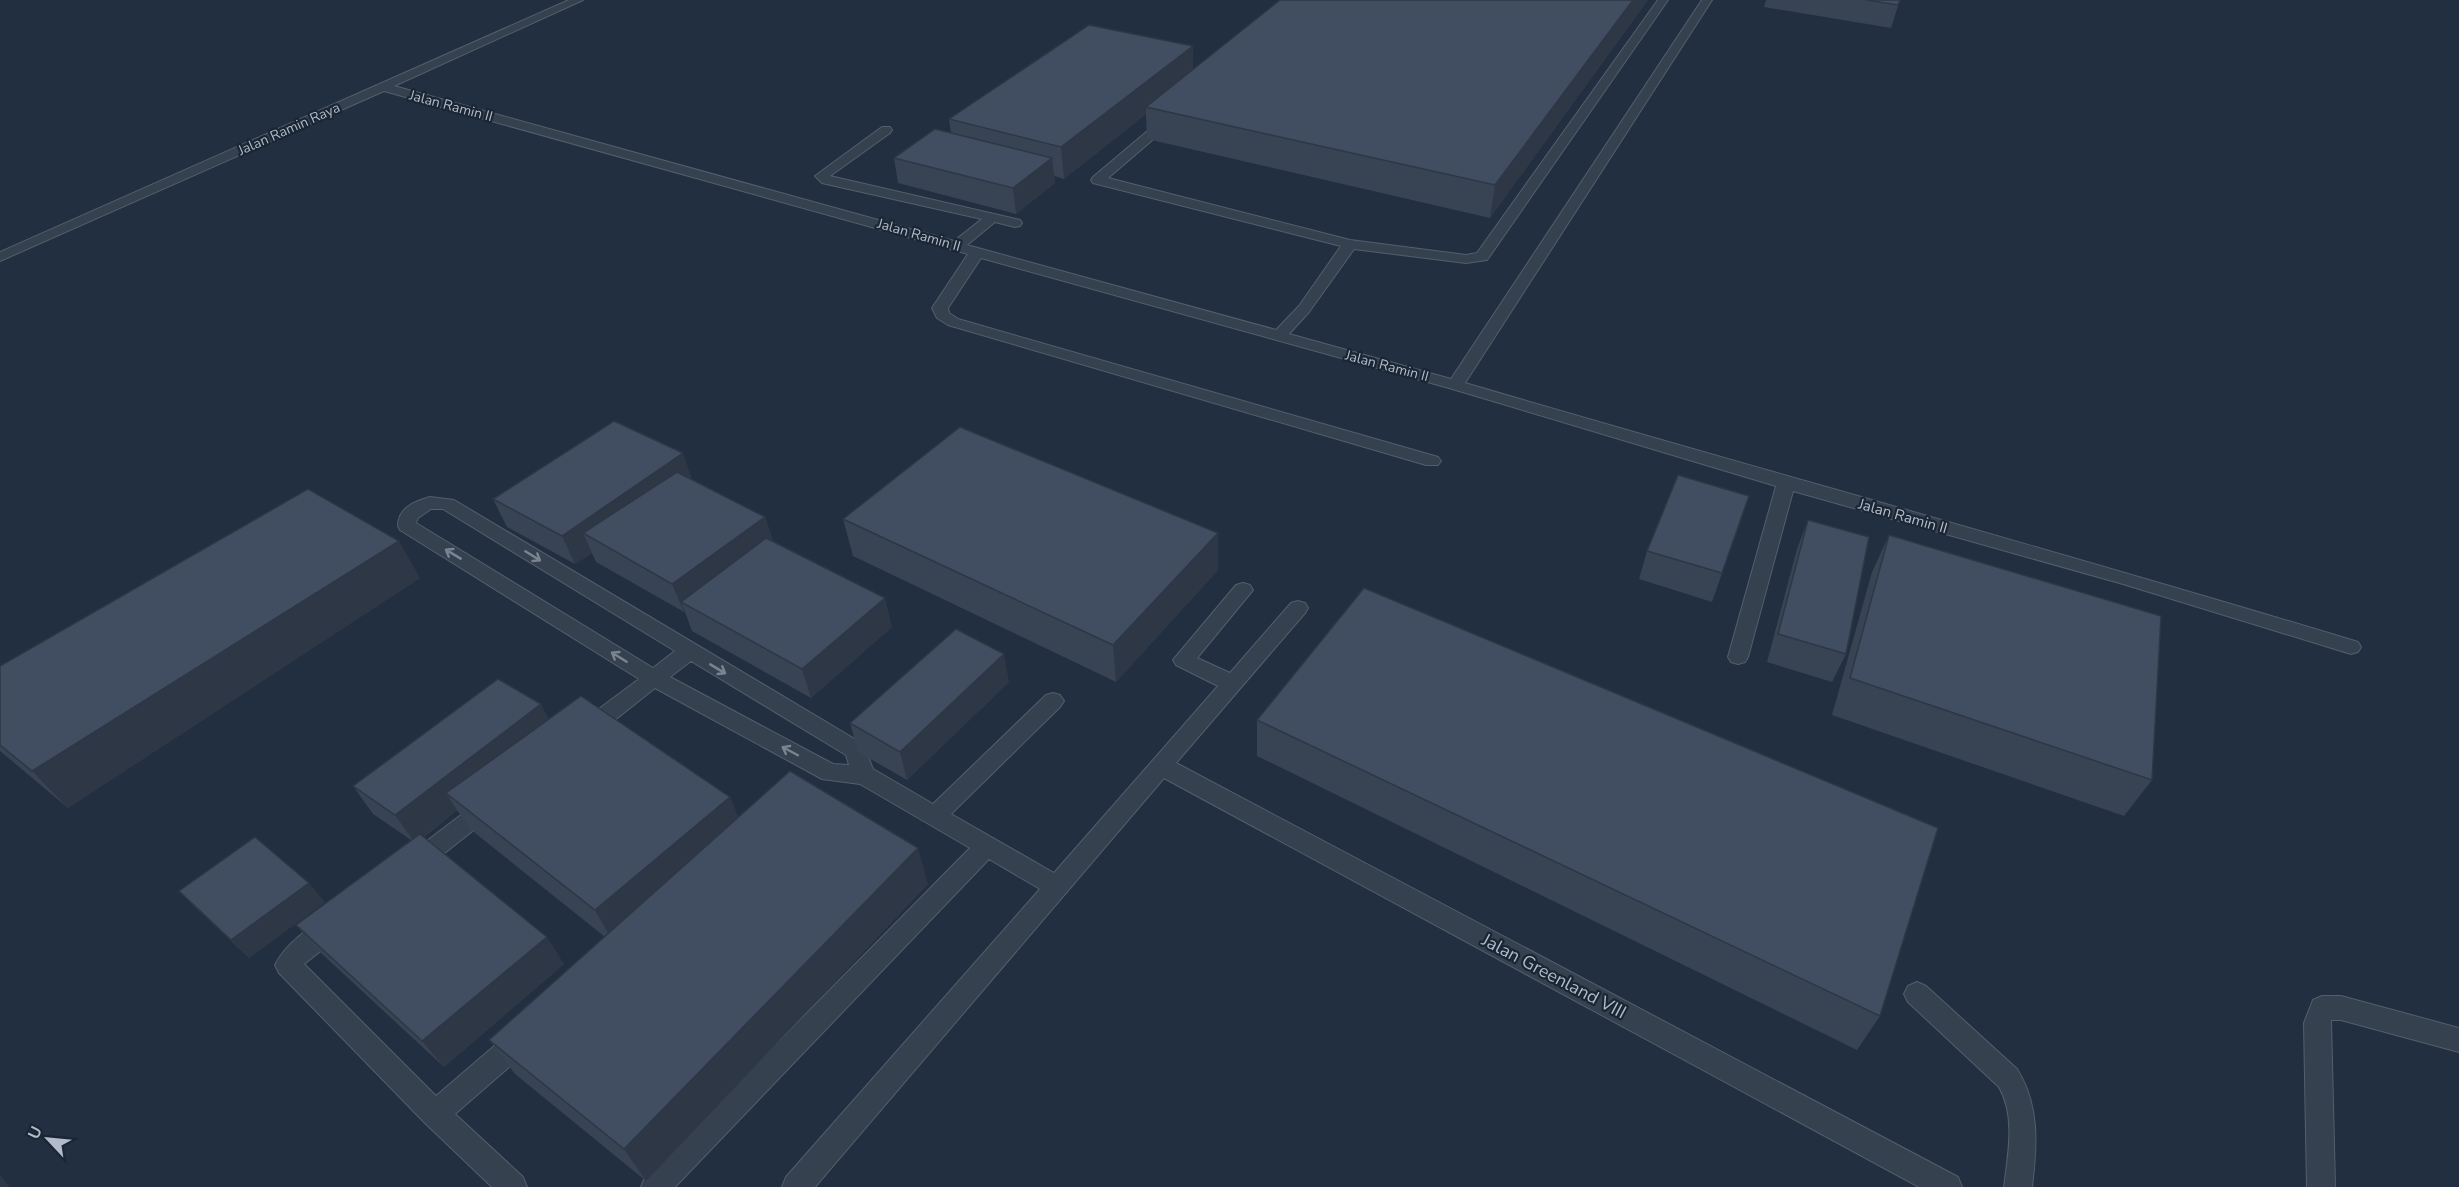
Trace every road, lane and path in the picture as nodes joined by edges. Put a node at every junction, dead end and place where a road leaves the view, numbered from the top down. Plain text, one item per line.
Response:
1 (578, 0) edge
2 (1663, 0) edge
3 (1707, 0) edge
4 (383, 87) junction
5 (1174, 115) edge
6 (886, 130) dead end
7 (993, 217) junction
8 (1015, 222) dead end
9 (1350, 244) junction
10 (957, 246) junction
11 (977, 252) junction
12 (0, 257) edge
13 (1278, 337) junction
14 (1455, 385) junction
15 (1432, 461) dead end
16 (1786, 483) junction
17 (1243, 590) dead end
18 (1298, 608) dead end
19 (2351, 647) dead end
20 (688, 651) junction
21 (1738, 657) dead end
22 (654, 678) junction
23 (1232, 683) junction
24 (1053, 701) dead end
25 (571, 742) edge
26 (855, 750) junction
27 (1160, 765) junction
28 (864, 775) junction
29 (821, 781) junction
30 (506, 793) edge
31 (934, 817) junction
32 (987, 846) junction
33 (395, 879) edge
34 (1056, 886) junction
35 (348, 915) edge
36 (1917, 994) dead end
37 (543, 1022) edge
38 (2459, 1040) edge
39 (435, 1114) junction
40 (513, 1187) edge
41 (655, 1187) edge
42 (796, 1187) edge
43 (1948, 1187) edge
44 (2018, 1187) edge
45 (2321, 1187) edge

1 - 4 lane, Jalan Ramin Raya
2 - 9 lane
3 - 14 lane
4 - 10 lane, Jalan Ramin II
4 - 12 lane, Jalan Ramin Raya
5 - 9 lane
6 - 7 lane
7 - 8 lane
7 - 10 lane
9 - 13 lane
10 - 11 lane, Jalan Ramin II
11 - 13 lane, Jalan Ramin II
11 - 15 lane
13 - 14 lane, Jalan Ramin II
14 - 16 lane, Jalan Ramin II
16 - 19 lane, Jalan Ramin II
16 - 21 lane
17 - 23 lane
18 - 23 lane
20 - 22 lane
22 -> 20 lane
20 -> 26 lane
22 - 25 lane
29 -> 22 lane
23 - 27 lane
24 - 31 lane
26 - 28 lane
26 - 29 lane
27 - 34 lane
27 - 43 lane, Jalan Greenland VIII
28 - 29 lane
28 - 31 lane
30 - 33 lane
31 - 32 lane
32 - 34 lane
32 - 41 lane
34 - 42 lane
35 - 39 lane
36 - 44 lane
37 - 39 lane
38 - 45 lane
39 - 40 lane

